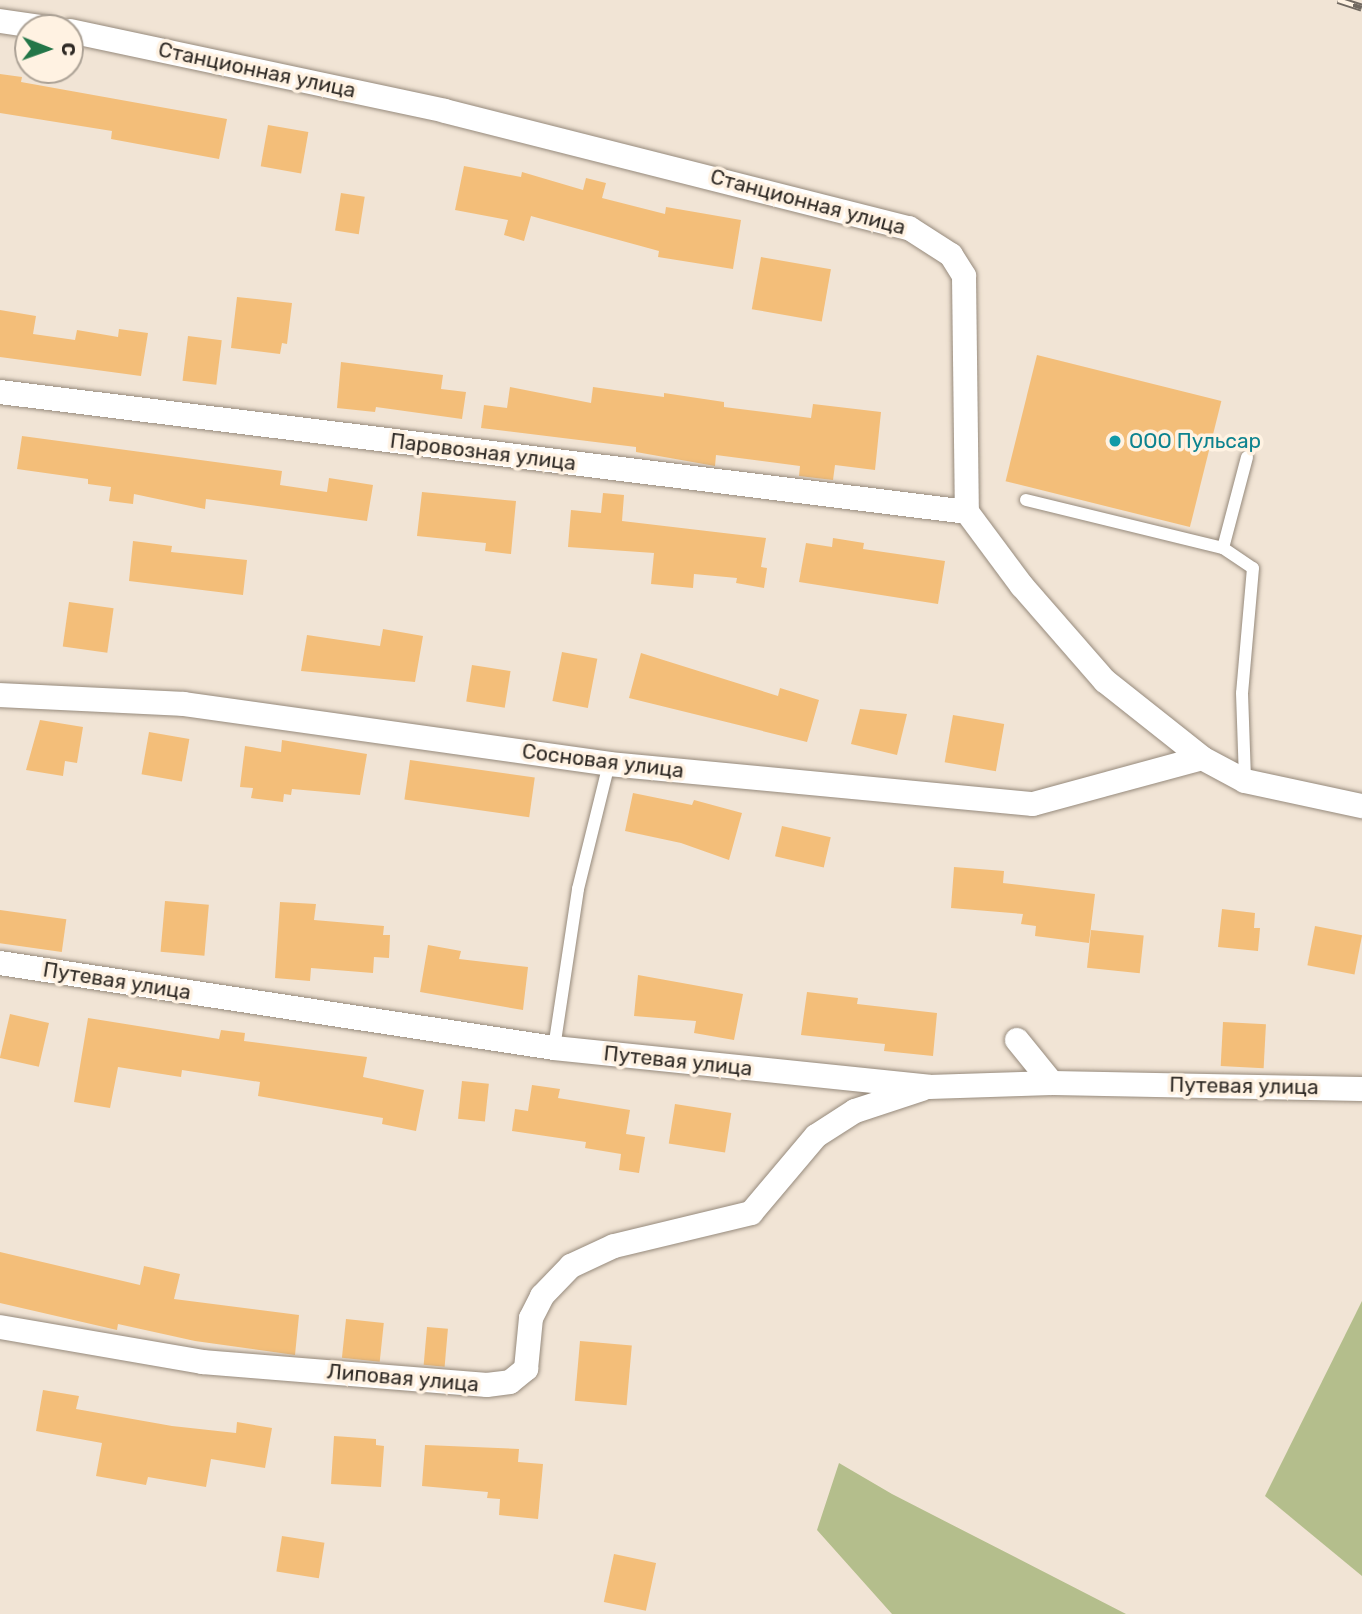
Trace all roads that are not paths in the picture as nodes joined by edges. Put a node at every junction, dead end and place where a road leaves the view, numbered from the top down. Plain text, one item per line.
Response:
1 (84, 35) edge
2 (0, 392) edge
3 (1247, 457) dead end
4 (1026, 500) dead end
5 (967, 512) junction
6 (1223, 548) junction
7 (0, 695) edge
8 (1202, 758) junction
9 (608, 764) junction
10 (1245, 781) junction
11 (1362, 806) edge
12 (0, 963) edge
13 (1017, 1040) dead end
14 (554, 1048) junction
15 (1052, 1083) junction
16 (929, 1087) junction
17 (1362, 1089) edge
18 (0, 1327) edge

1 - 5 street, Станционная улица
2 - 5 street, Паровозная улица
3 - 6 lane
4 - 6 lane
5 - 8 street
6 - 10 lane
7 - 9 street, Сосновая улица
8 - 9 street, Сосновая улица
8 - 10 street
9 - 14 lane
10 - 11 street
12 - 14 street, Путевая улица
13 - 15 street
14 - 16 street, Путевая улица
15 - 16 street, Путевая улица
15 - 17 street, Путевая улица
16 - 18 street, Липовая улица

